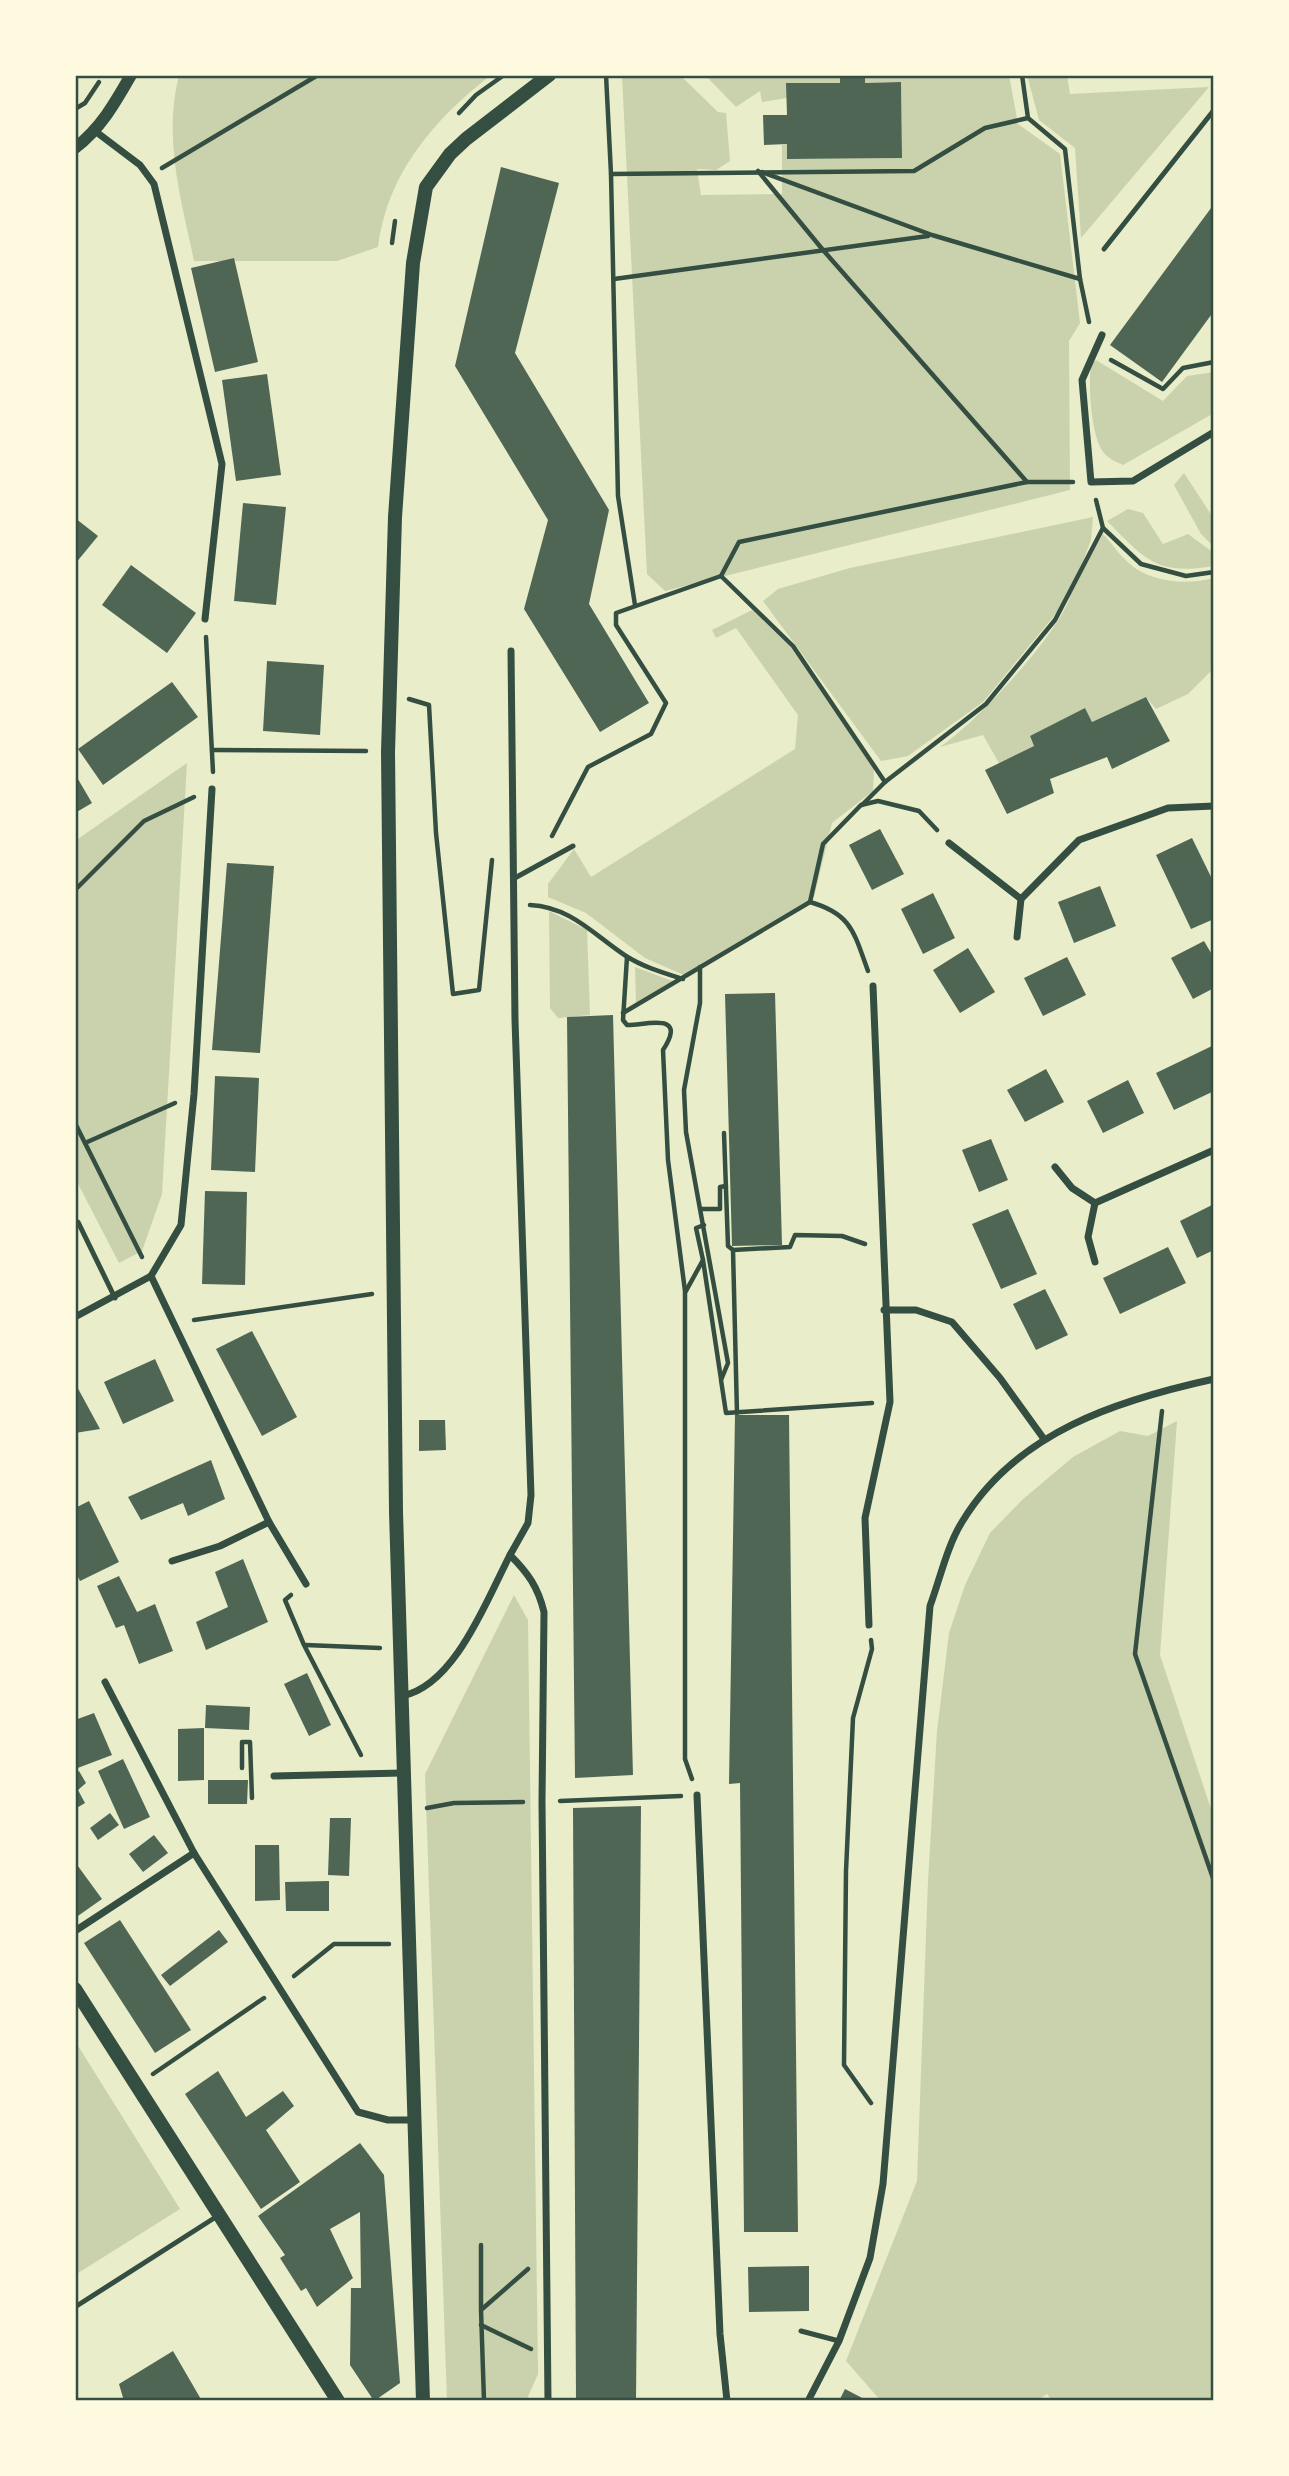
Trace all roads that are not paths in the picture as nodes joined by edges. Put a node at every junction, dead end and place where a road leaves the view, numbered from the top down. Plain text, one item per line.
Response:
1 (131, 75) edge
2 (550, 75) edge
3 (1214, 110) edge
4 (94, 131) junction
5 (75, 148) edge
6 (1104, 249) dead end
7 (1101, 335) dead end
8 (1214, 432) edge
9 (205, 619) road end
10 (511, 651) dead end
11 (212, 789) road end
12 (1214, 806) edge
13 (949, 843) road end
14 (573, 846) dead end
15 (513, 879) junction
16 (1021, 899) junction
17 (1017, 937) dead end
18 (873, 986) road end
19 (1214, 1150) edge
20 (1055, 1167) dead end
21 (1095, 1203) junction
22 (78, 1222) dead end
23 (1095, 1262) dead end
24 (151, 1276) junction
25 (115, 1298) junction
26 (884, 1310) junction
27 (75, 1317) edge
28 (1214, 1379) edge
29 (1044, 1439) junction
30 (269, 1522) junction
31 (510, 1555) junction
32 (172, 1561) dead end
33 (306, 1584) road end
34 (869, 1625) road end
35 (105, 1682) dead end
36 (400, 1696) junction
37 (402, 1773) junction
38 (274, 1776) dead end
39 (697, 1795) road end
40 (194, 1853) junction
41 (75, 1931) edge
42 (75, 1989) edge
43 (414, 2120) junction
44 (219, 2215) junction
45 (75, 2306) edge
46 (801, 2331) dead end
47 (839, 2341) junction
48 (338, 2401) edge
49 (422, 2401) edge
50 (548, 2401) edge
51 (727, 2401) edge
52 (808, 2401) edge

1 - 4 street
2 - 36 main road
3 - 6 lane
4 - 5 street
4 - 9 street
7 - 8 street
10 - 15 street
11 - 24 street
12 - 16 street
13 - 16 street
14 - 15 lane
15 - 31 street
16 - 17 street
18 - 26 street
19 - 21 street
20 - 21 street
21 - 23 street
22 - 25 lane
24 - 25 street
24 - 30 street
25 - 27 street
26 - 29 street
26 - 34 street
28 - 29 street
29 - 47 street
30 - 32 street
30 - 33 street
31 - 36 street
31 - 50 street
35 - 40 street
36 - 37 main road
37 - 38 street
37 - 43 main road
39 - 51 street
40 - 41 street
40 - 43 street
42 - 44 main road
43 - 49 main road
44 - 45 lane
44 - 48 main road
46 - 47 lane
47 - 52 street

